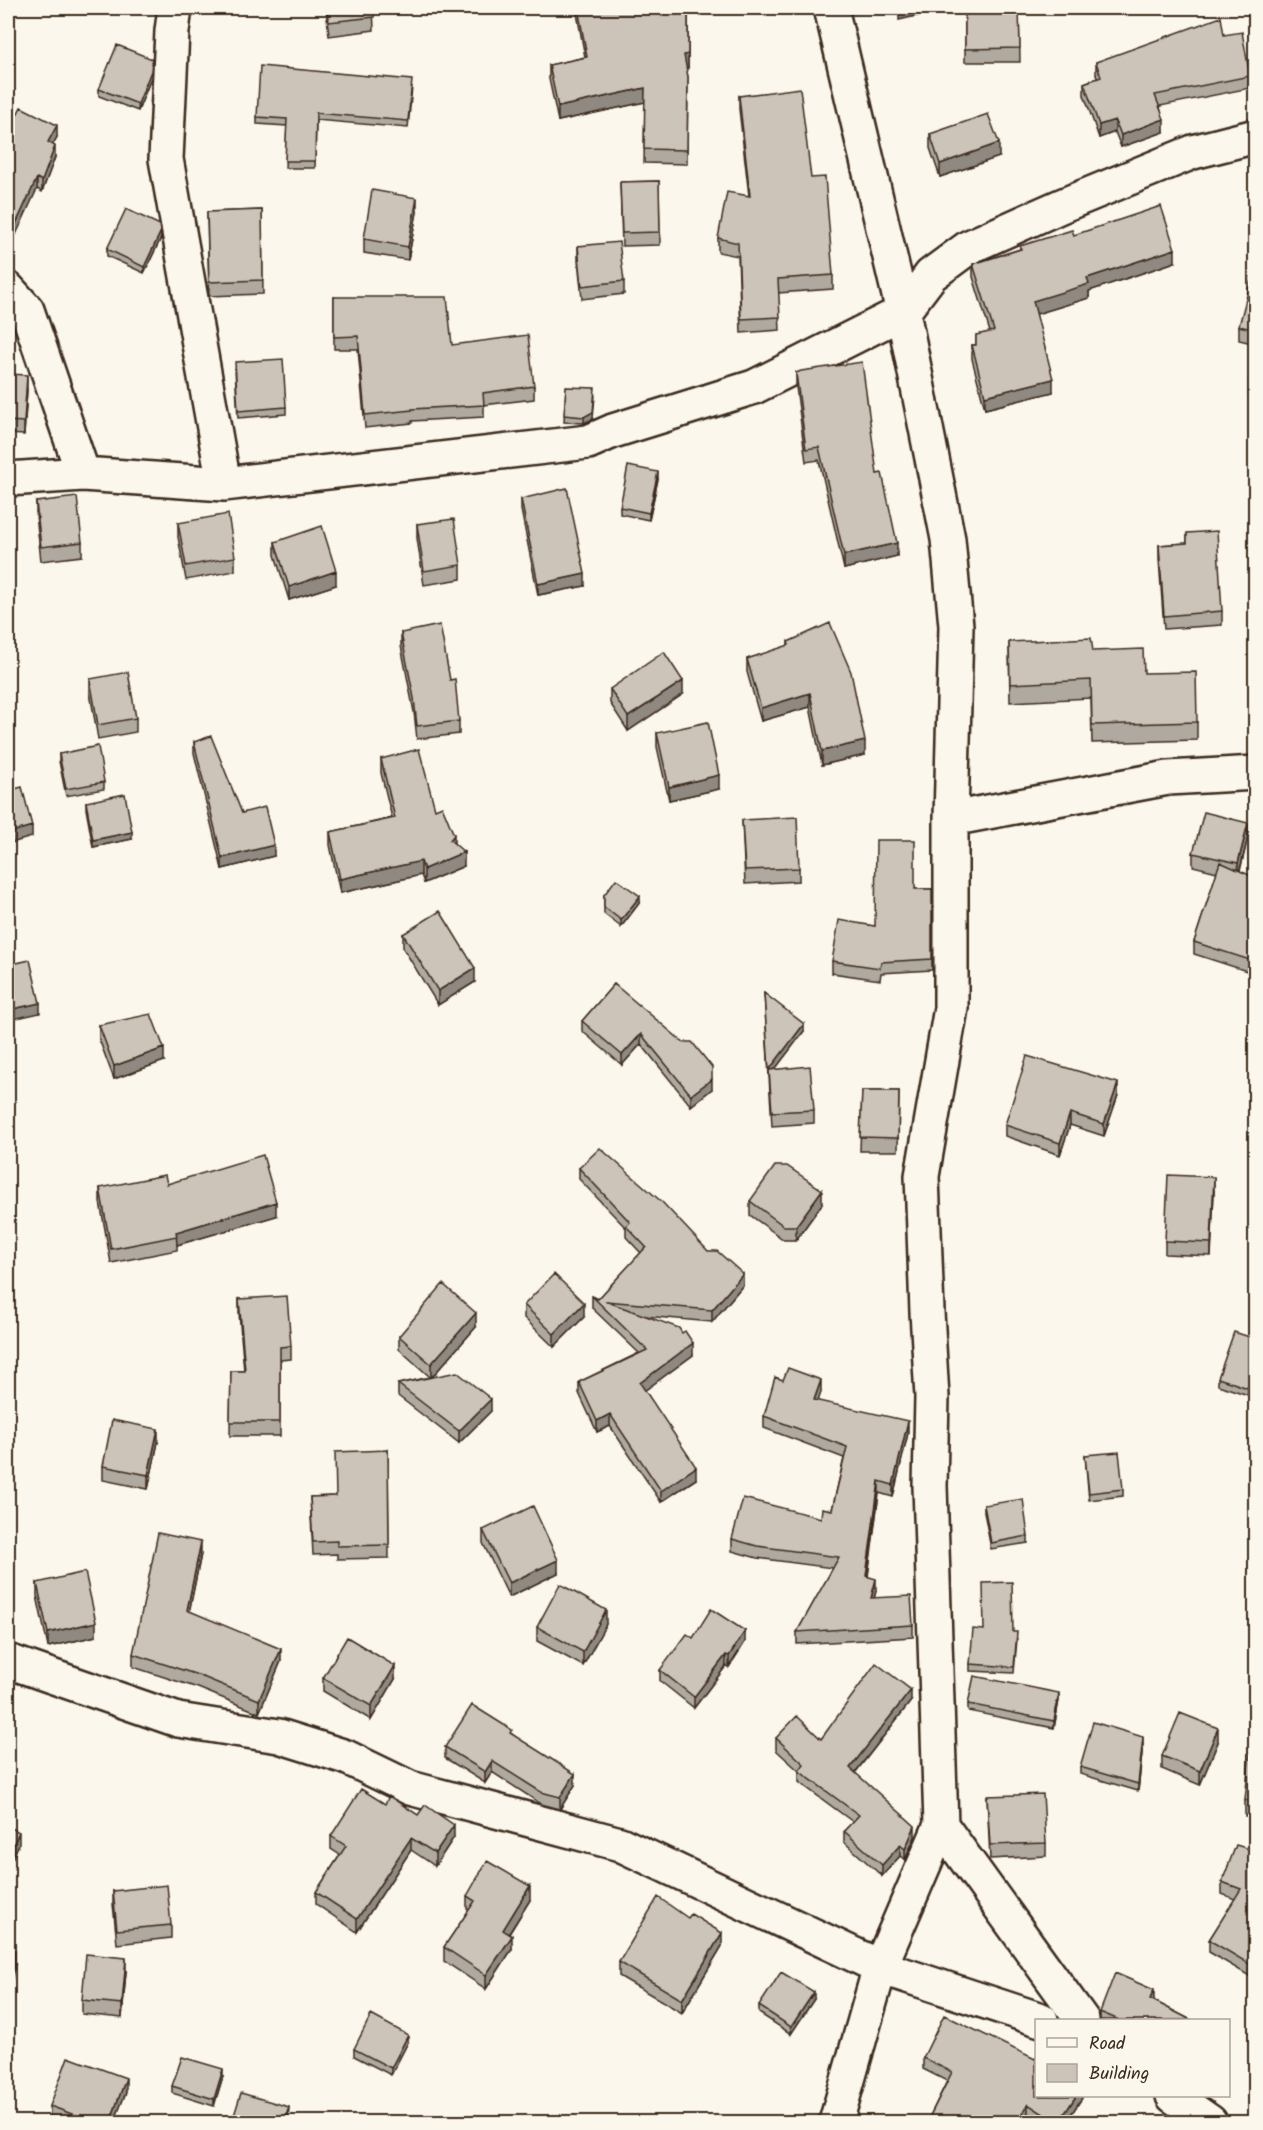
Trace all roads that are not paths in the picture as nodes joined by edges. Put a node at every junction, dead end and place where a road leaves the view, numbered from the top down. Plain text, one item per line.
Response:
1 (175, 8) edge
2 (831, 8) edge
3 (1256, 136) edge
4 (8, 289) edge
5 (903, 312) junction
6 (83, 474) junction
7 (8, 479) edge
8 (224, 484) junction
9 (1256, 773) edge
10 (951, 819) junction
11 (8, 1661) edge
12 (941, 1825) junction
13 (880, 1967) junction
14 (1038, 2019) edge
15 (1081, 2019) edge
16 (1174, 2097) edge
17 (836, 2122) edge
18 (1210, 2122) edge

1 - 8 street
2 - 5 street
3 - 5 street
4 - 6 street
5 - 8 street
5 - 10 street
6 - 7 street
6 - 8 street
9 - 10 street
10 - 12 street
11 - 13 street
12 - 13 street
12 - 15 street
13 - 14 street
13 - 17 street
16 - 18 street

